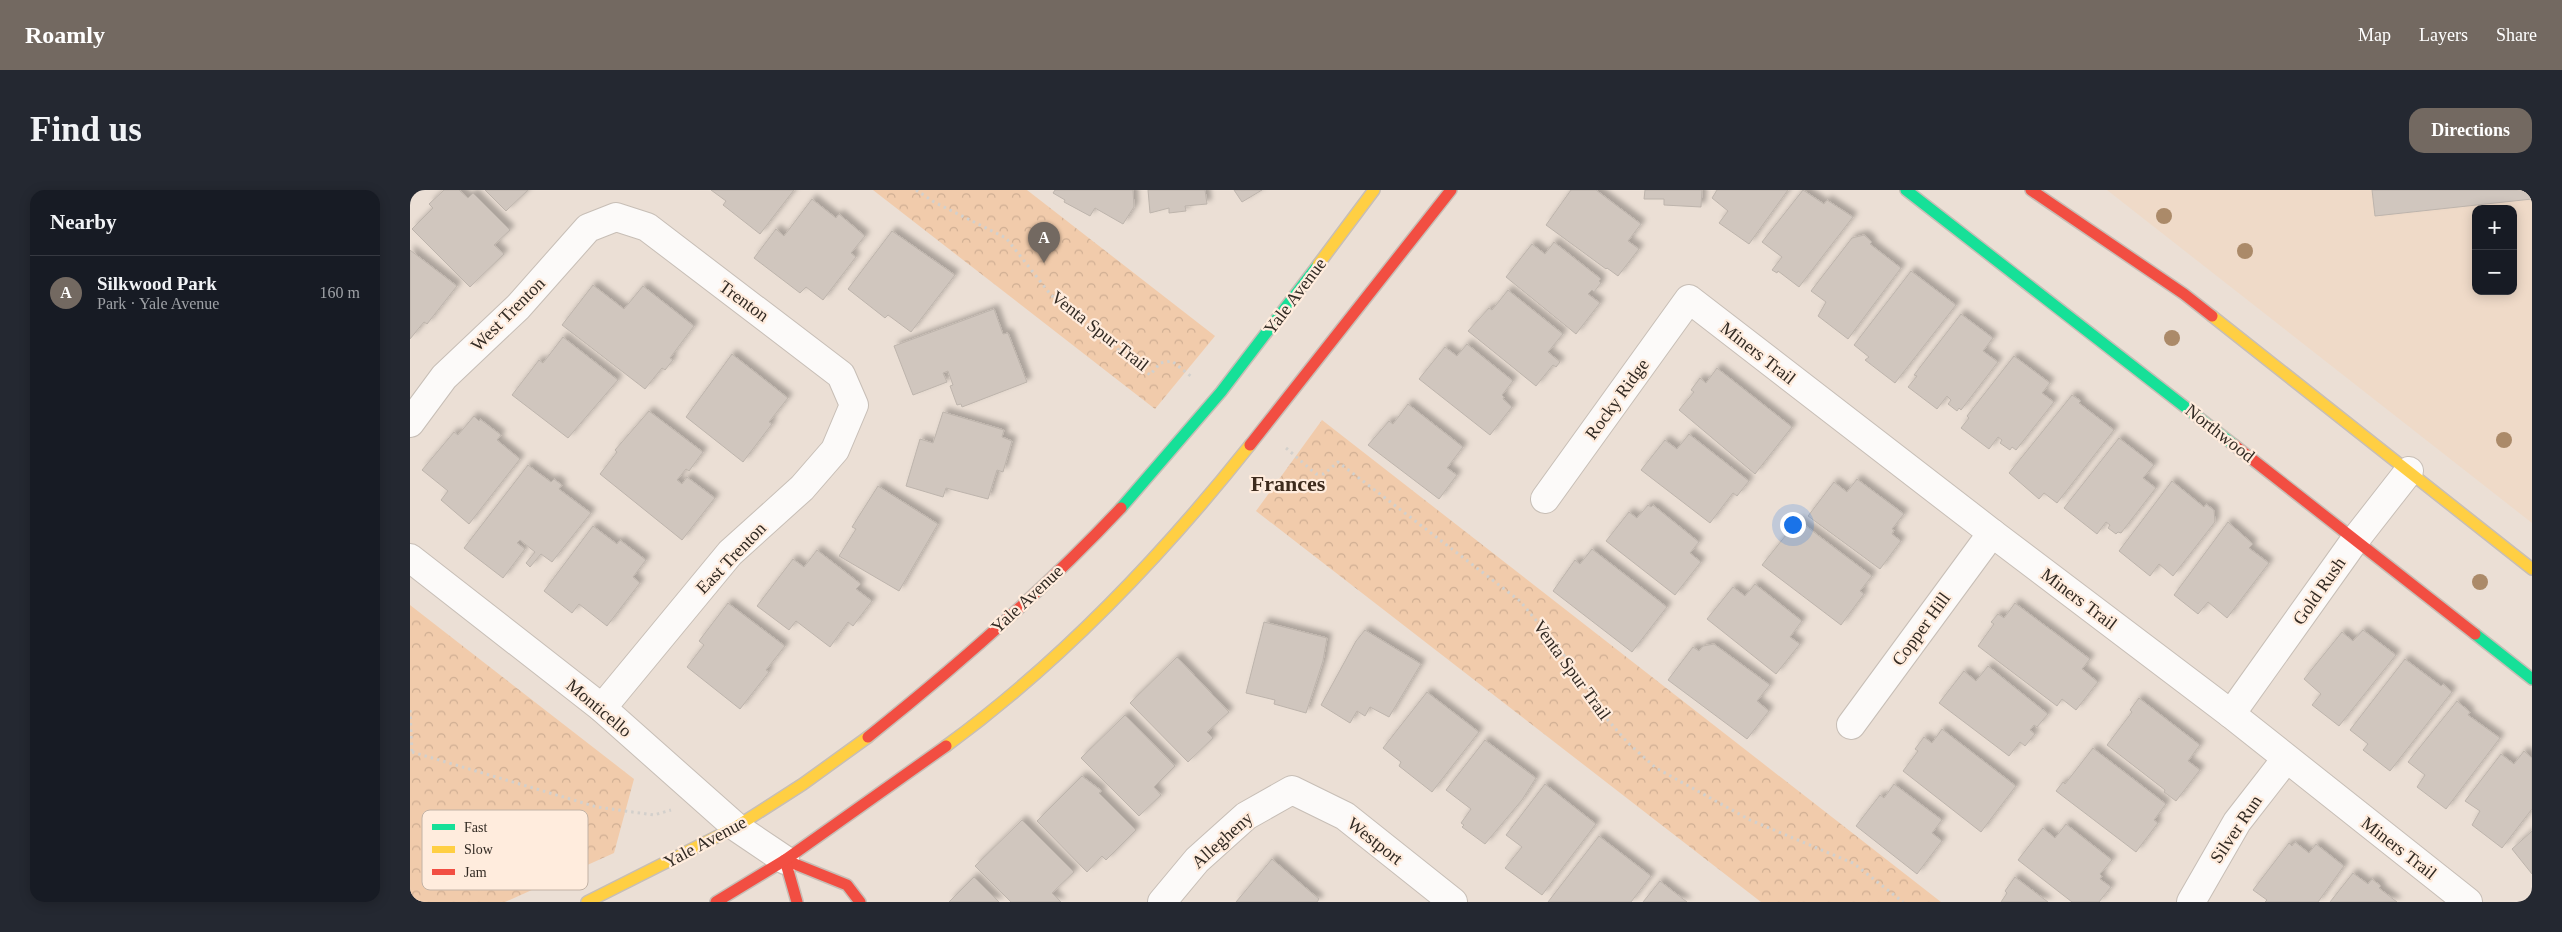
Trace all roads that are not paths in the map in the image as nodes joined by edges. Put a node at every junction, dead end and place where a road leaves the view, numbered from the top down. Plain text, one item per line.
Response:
1 (1374, 190) edge
2 (1451, 190) edge
3 (1906, 190) edge
4 (2031, 190) edge
5 (616, 216) joint
6 (1689, 299) joint
7 (854, 405) joint
8 (410, 423) edge
9 (2409, 471) junction
10 (1545, 499) dead end
11 (1992, 533) junction
12 (2355, 540) junction
13 (410, 558) edge
14 (2532, 569) edge
15 (2532, 679) edge
16 (602, 708) junction
17 (2231, 714) junction
18 (1851, 725) dead end
19 (2286, 759) junction
20 (1292, 790) joint
21 (736, 827) junction
22 (785, 860) junction
23 (587, 902) edge
24 (716, 902) edge
25 (797, 902) edge
26 (860, 902) edge
27 (1162, 902) edge
28 (1453, 902) edge
29 (2191, 902) edge
30 (2468, 902) edge

1 - 21 main road, Yale Avenue
2 - 22 main road
3 - 12 main road, Northwood
4 - 9 main road
5 - 7 street, Trenton
5 - 8 street, West Trenton
6 - 10 street, Rocky Ridge
6 - 11 street, Miners Trail
7 - 16 street, East Trenton
9 - 12 street, Gold Rush
9 - 14 main road
11 - 17 street, Miners Trail
11 - 18 street, Copper Hill
12 - 15 main road, Northwood
12 - 17 street, Gold Rush
13 - 16 street, Monticello
16 - 21 street, Monticello
17 - 19 street, Miners Trail
19 - 29 street, Silver Run
19 - 30 street, Miners Trail
20 - 27 street, Allegheny
20 - 28 street, Westport
21 - 22 street, Monticello
21 - 23 main road, Yale Avenue
22 - 24 main road
22 - 25 main road
22 - 26 main road, Monticello

